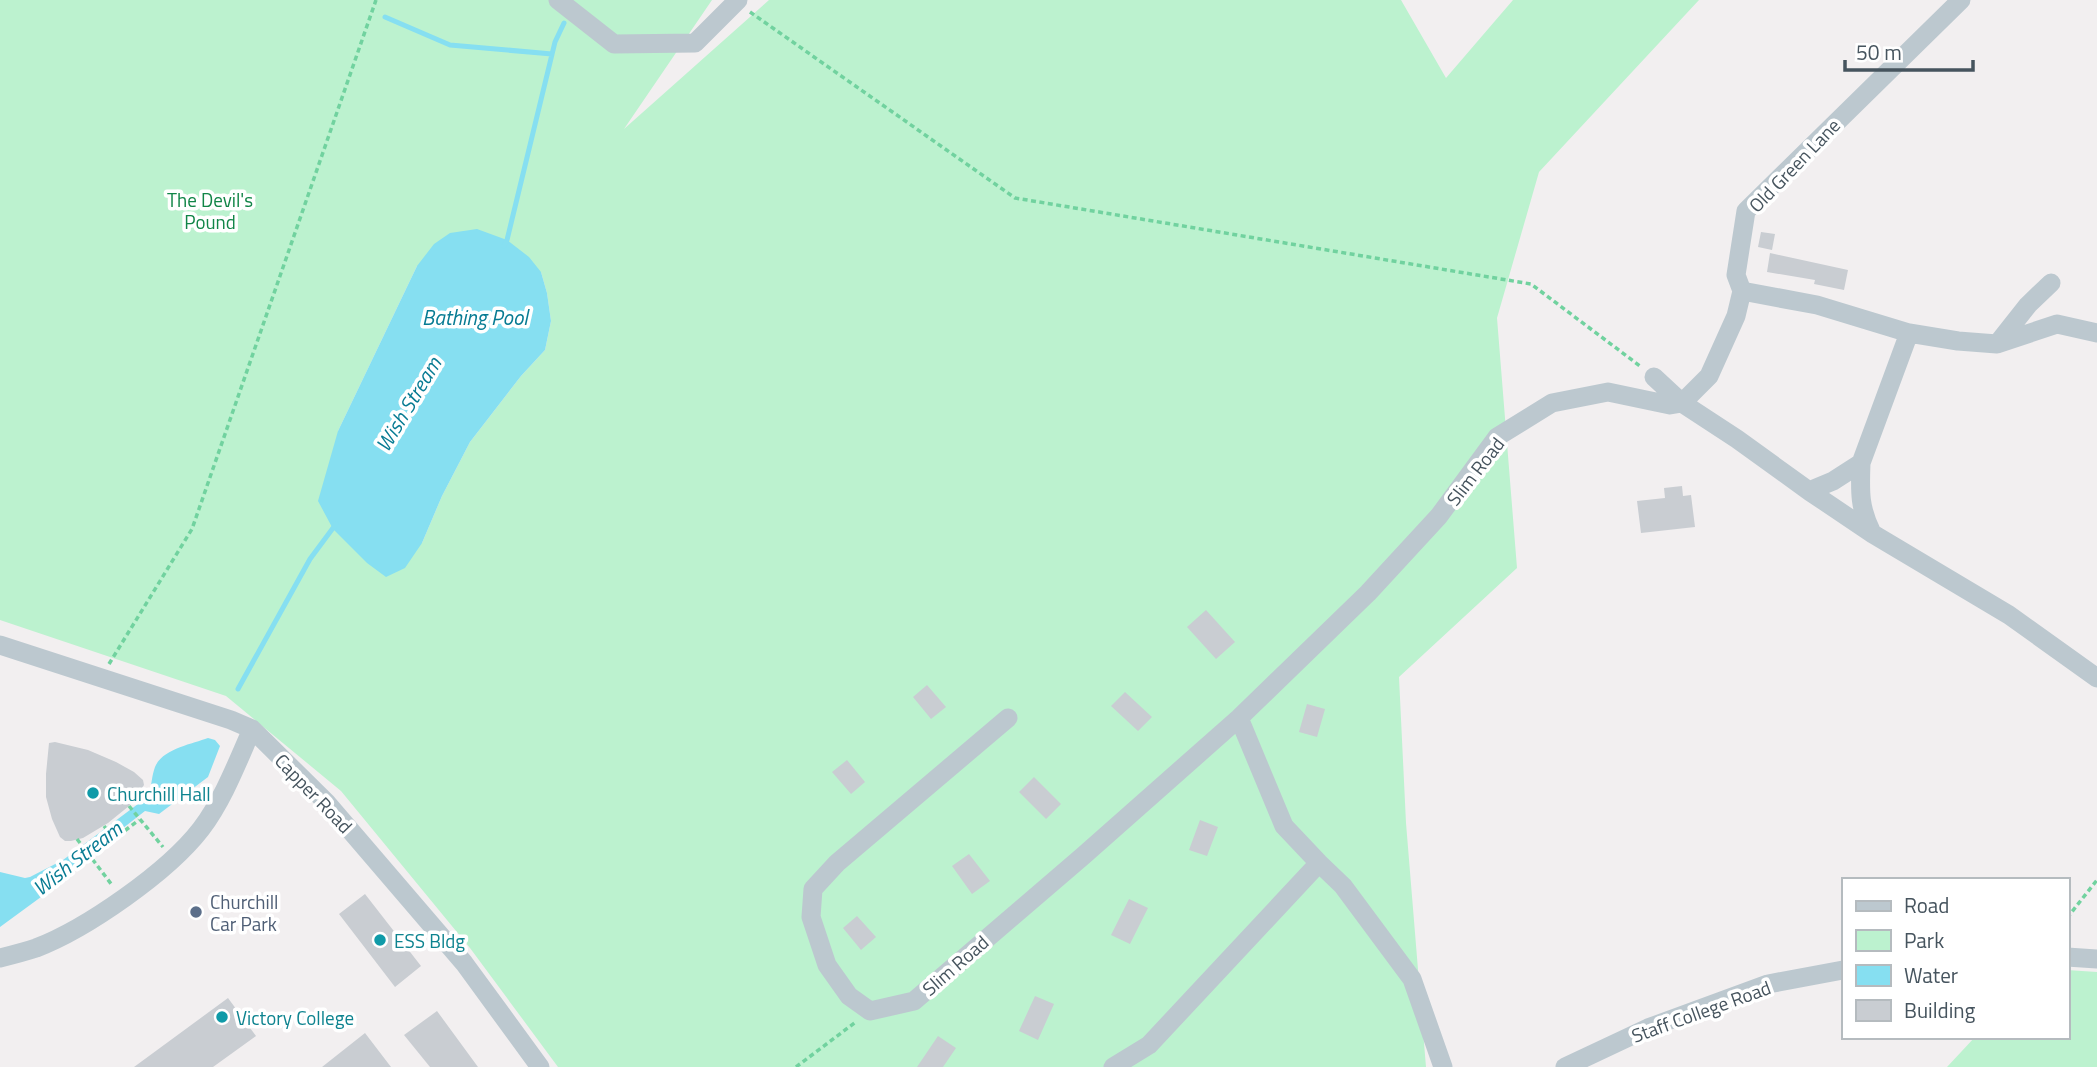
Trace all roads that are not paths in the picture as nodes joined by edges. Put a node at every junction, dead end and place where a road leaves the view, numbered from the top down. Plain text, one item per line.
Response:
1 (558, 0) edge
2 (1961, 0) edge
3 (737, 1) edge
4 (2051, 283) dead end
5 (1742, 291) junction
6 (1909, 333) junction
7 (2097, 333) edge
8 (1997, 344) junction
9 (1654, 377) road end
10 (1682, 402) junction
11 (1861, 463) junction
12 (1809, 491) junction
13 (1873, 534) junction
14 (0, 645) edge
15 (2097, 678) edge
16 (1008, 718) dead end
17 (1239, 718) junction
18 (252, 729) junction
19 (1319, 863) junction
20 (2069, 957) edge
21 (0, 958) edge
22 (2097, 959) edge
23 (1842, 970) edge
24 (540, 1067) edge
25 (1113, 1067) edge
26 (1443, 1067) edge
27 (1565, 1067) edge

1 - 3 street
2 - 5 street, Old Green Lane
4 - 8 street
5 - 6 street
5 - 10 street, Old Green Lane
6 - 8 street
6 - 11 street
7 - 8 street
9 - 10 street
10 - 12 street
10 - 17 street, Slim Road
11 - 12 street
11 - 13 street
12 - 13 street
13 - 15 street
14 - 18 street, Capper Road
16 - 17 street, Slim Road
17 - 19 street
18 - 21 street
18 - 24 street, Capper Road
19 - 25 street
19 - 26 street
20 - 22 street
23 - 27 street, Staff College Road

